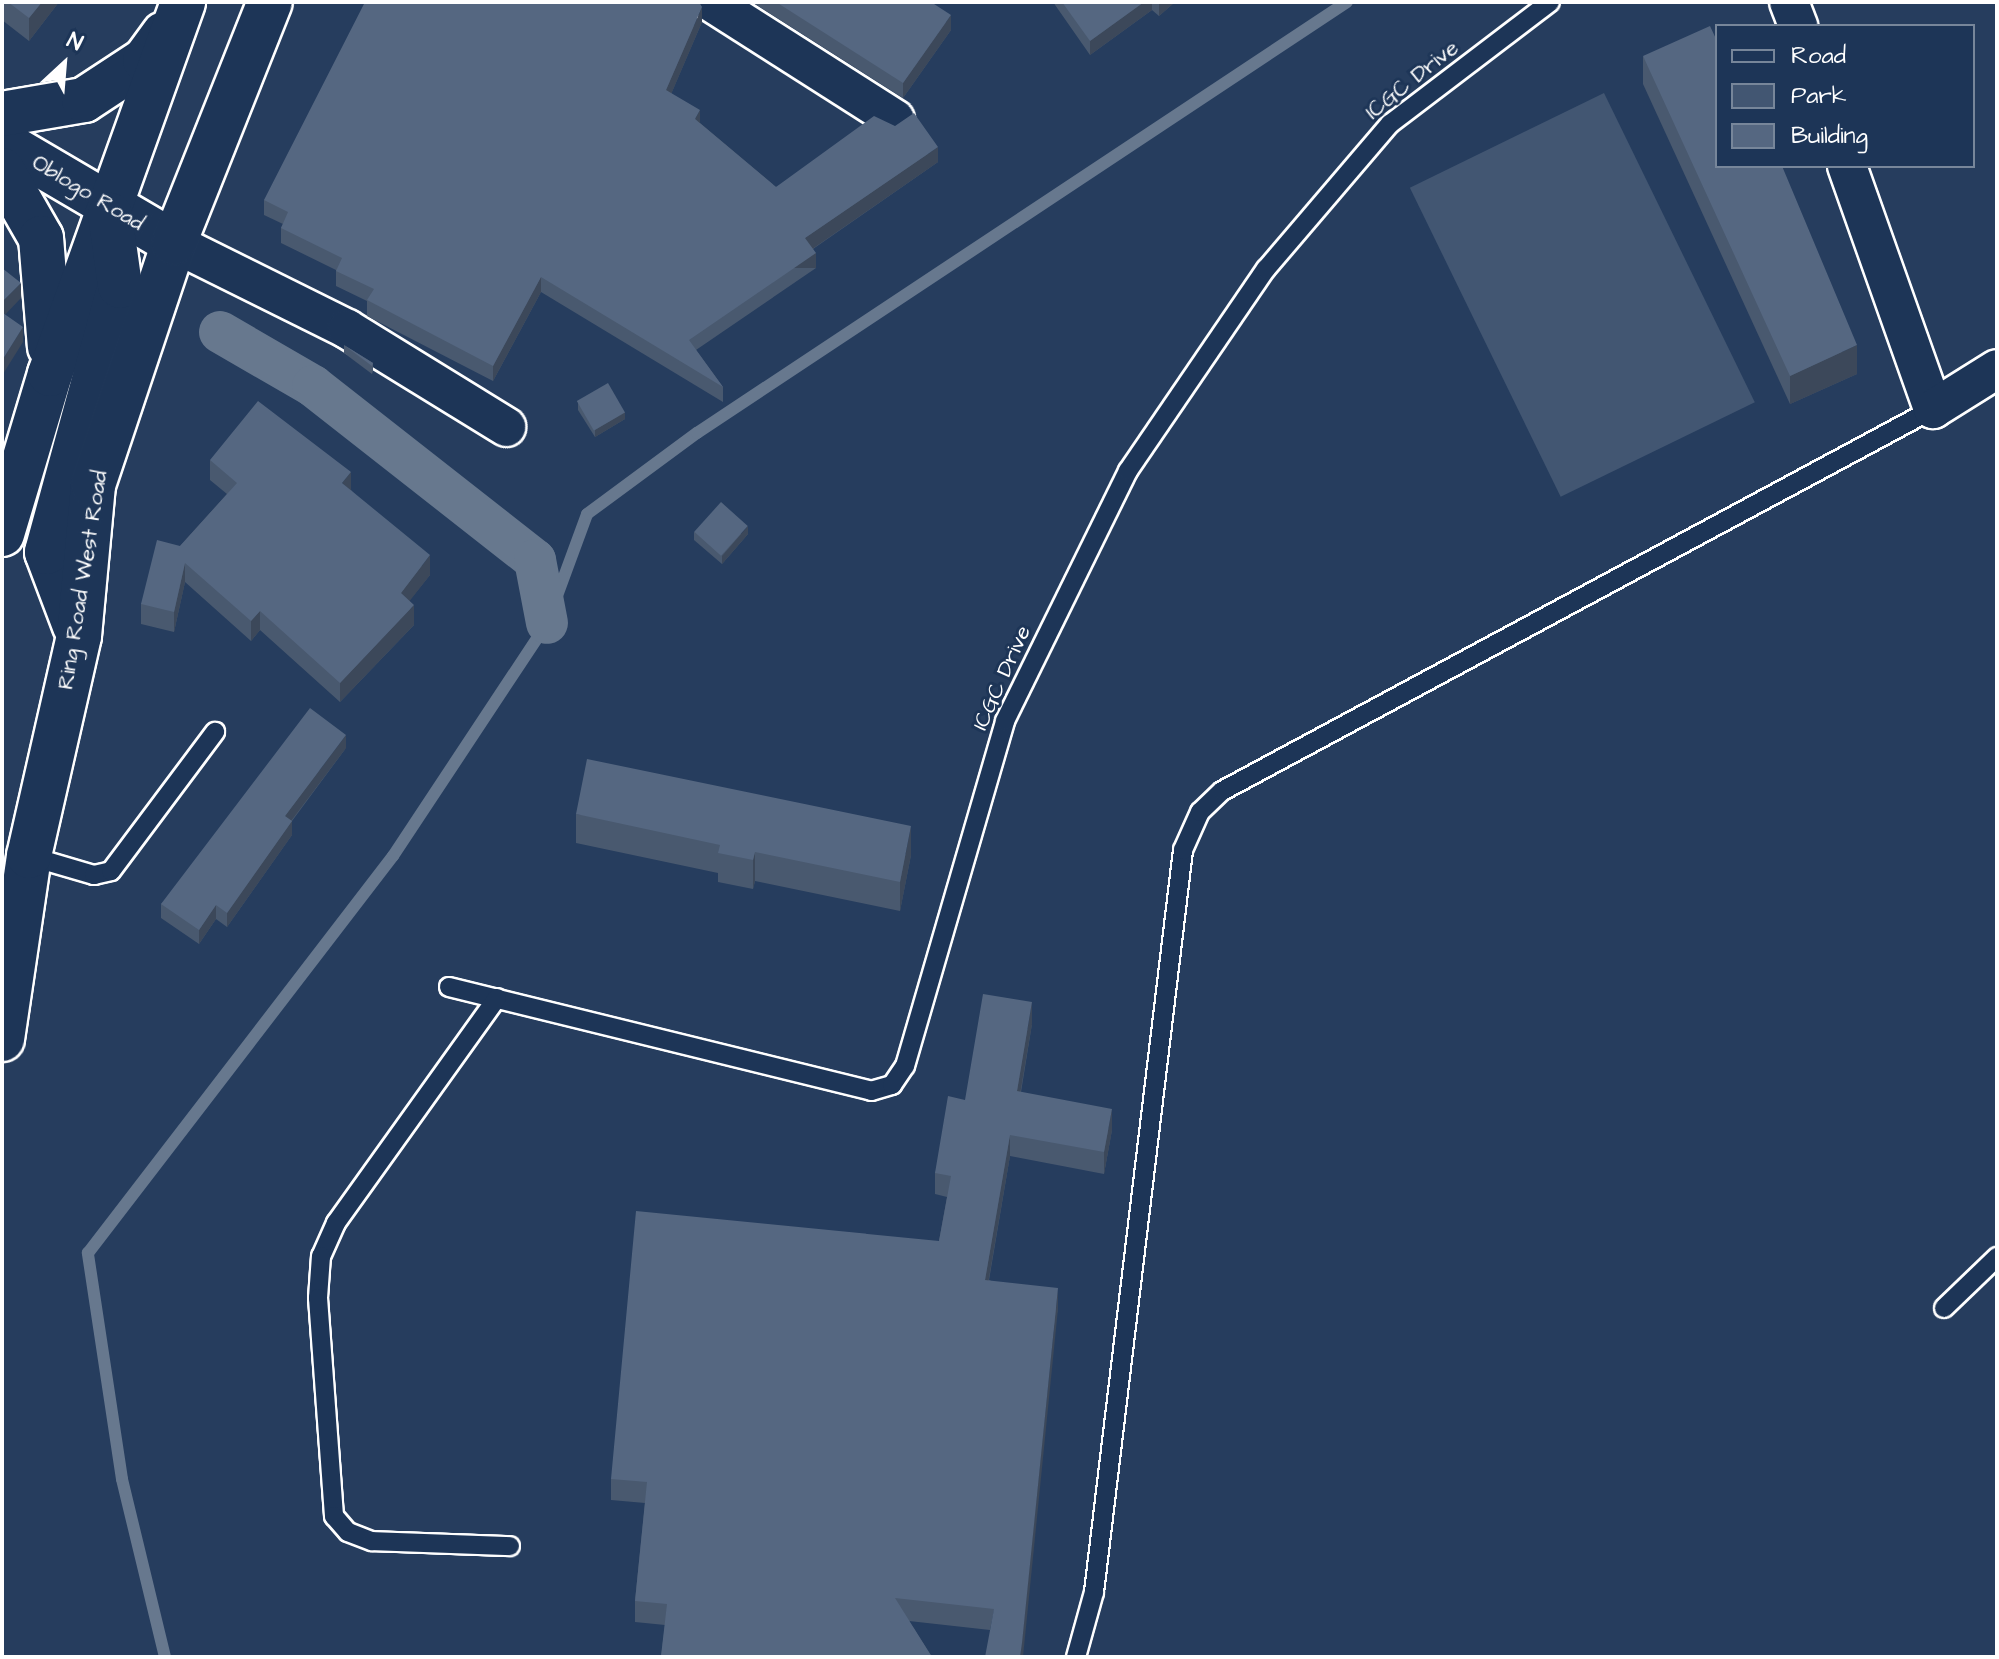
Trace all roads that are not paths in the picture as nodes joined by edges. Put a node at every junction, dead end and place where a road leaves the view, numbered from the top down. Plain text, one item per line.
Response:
1 (270, 2) edge
2 (711, 2) edge
3 (1550, 2) edge
4 (1789, 2) edge
5 (180, 9) edge
6 (1797, 24) edge
7 (2, 114) edge
8 (895, 119) dead end
9 (2, 142) edge
10 (1848, 168) edge
11 (2, 170) edge
12 (109, 206) junction
13 (174, 243) junction
14 (1997, 369) edge
15 (50, 374) junction
16 (1933, 409) junction
17 (506, 427) dead end
18 (2, 534) edge
19 (79, 636) junction
20 (215, 732) dead end
21 (29, 856) junction
22 (449, 987) dead end
23 (497, 998) junction
24 (2, 1039) edge
25 (1997, 1257) edge
26 (1944, 1308) dead end
27 (510, 1546) dead end
28 (1076, 1657) edge

1 - 13 main road, Ring Road West Road
2 - 8 street
3 - 23 lane, ICGC Drive
4 - 6 street
5 - 7 main road
5 - 12 main road
9 - 12 main road, Oblogo Road
10 - 16 street
11 - 15 main road
12 - 13 main road, Oblogo Road
12 - 15 main road
12 - 19 main road
13 - 17 street
13 - 19 main road, Ring Road West Road
14 - 16 street
15 - 18 main road
16 - 28 lane
19 - 21 main road, Ring Road West Road
20 - 21 lane
21 - 24 main road, Ring Road West Road
22 - 23 lane, ICGC Drive
23 - 27 lane
25 - 26 lane

